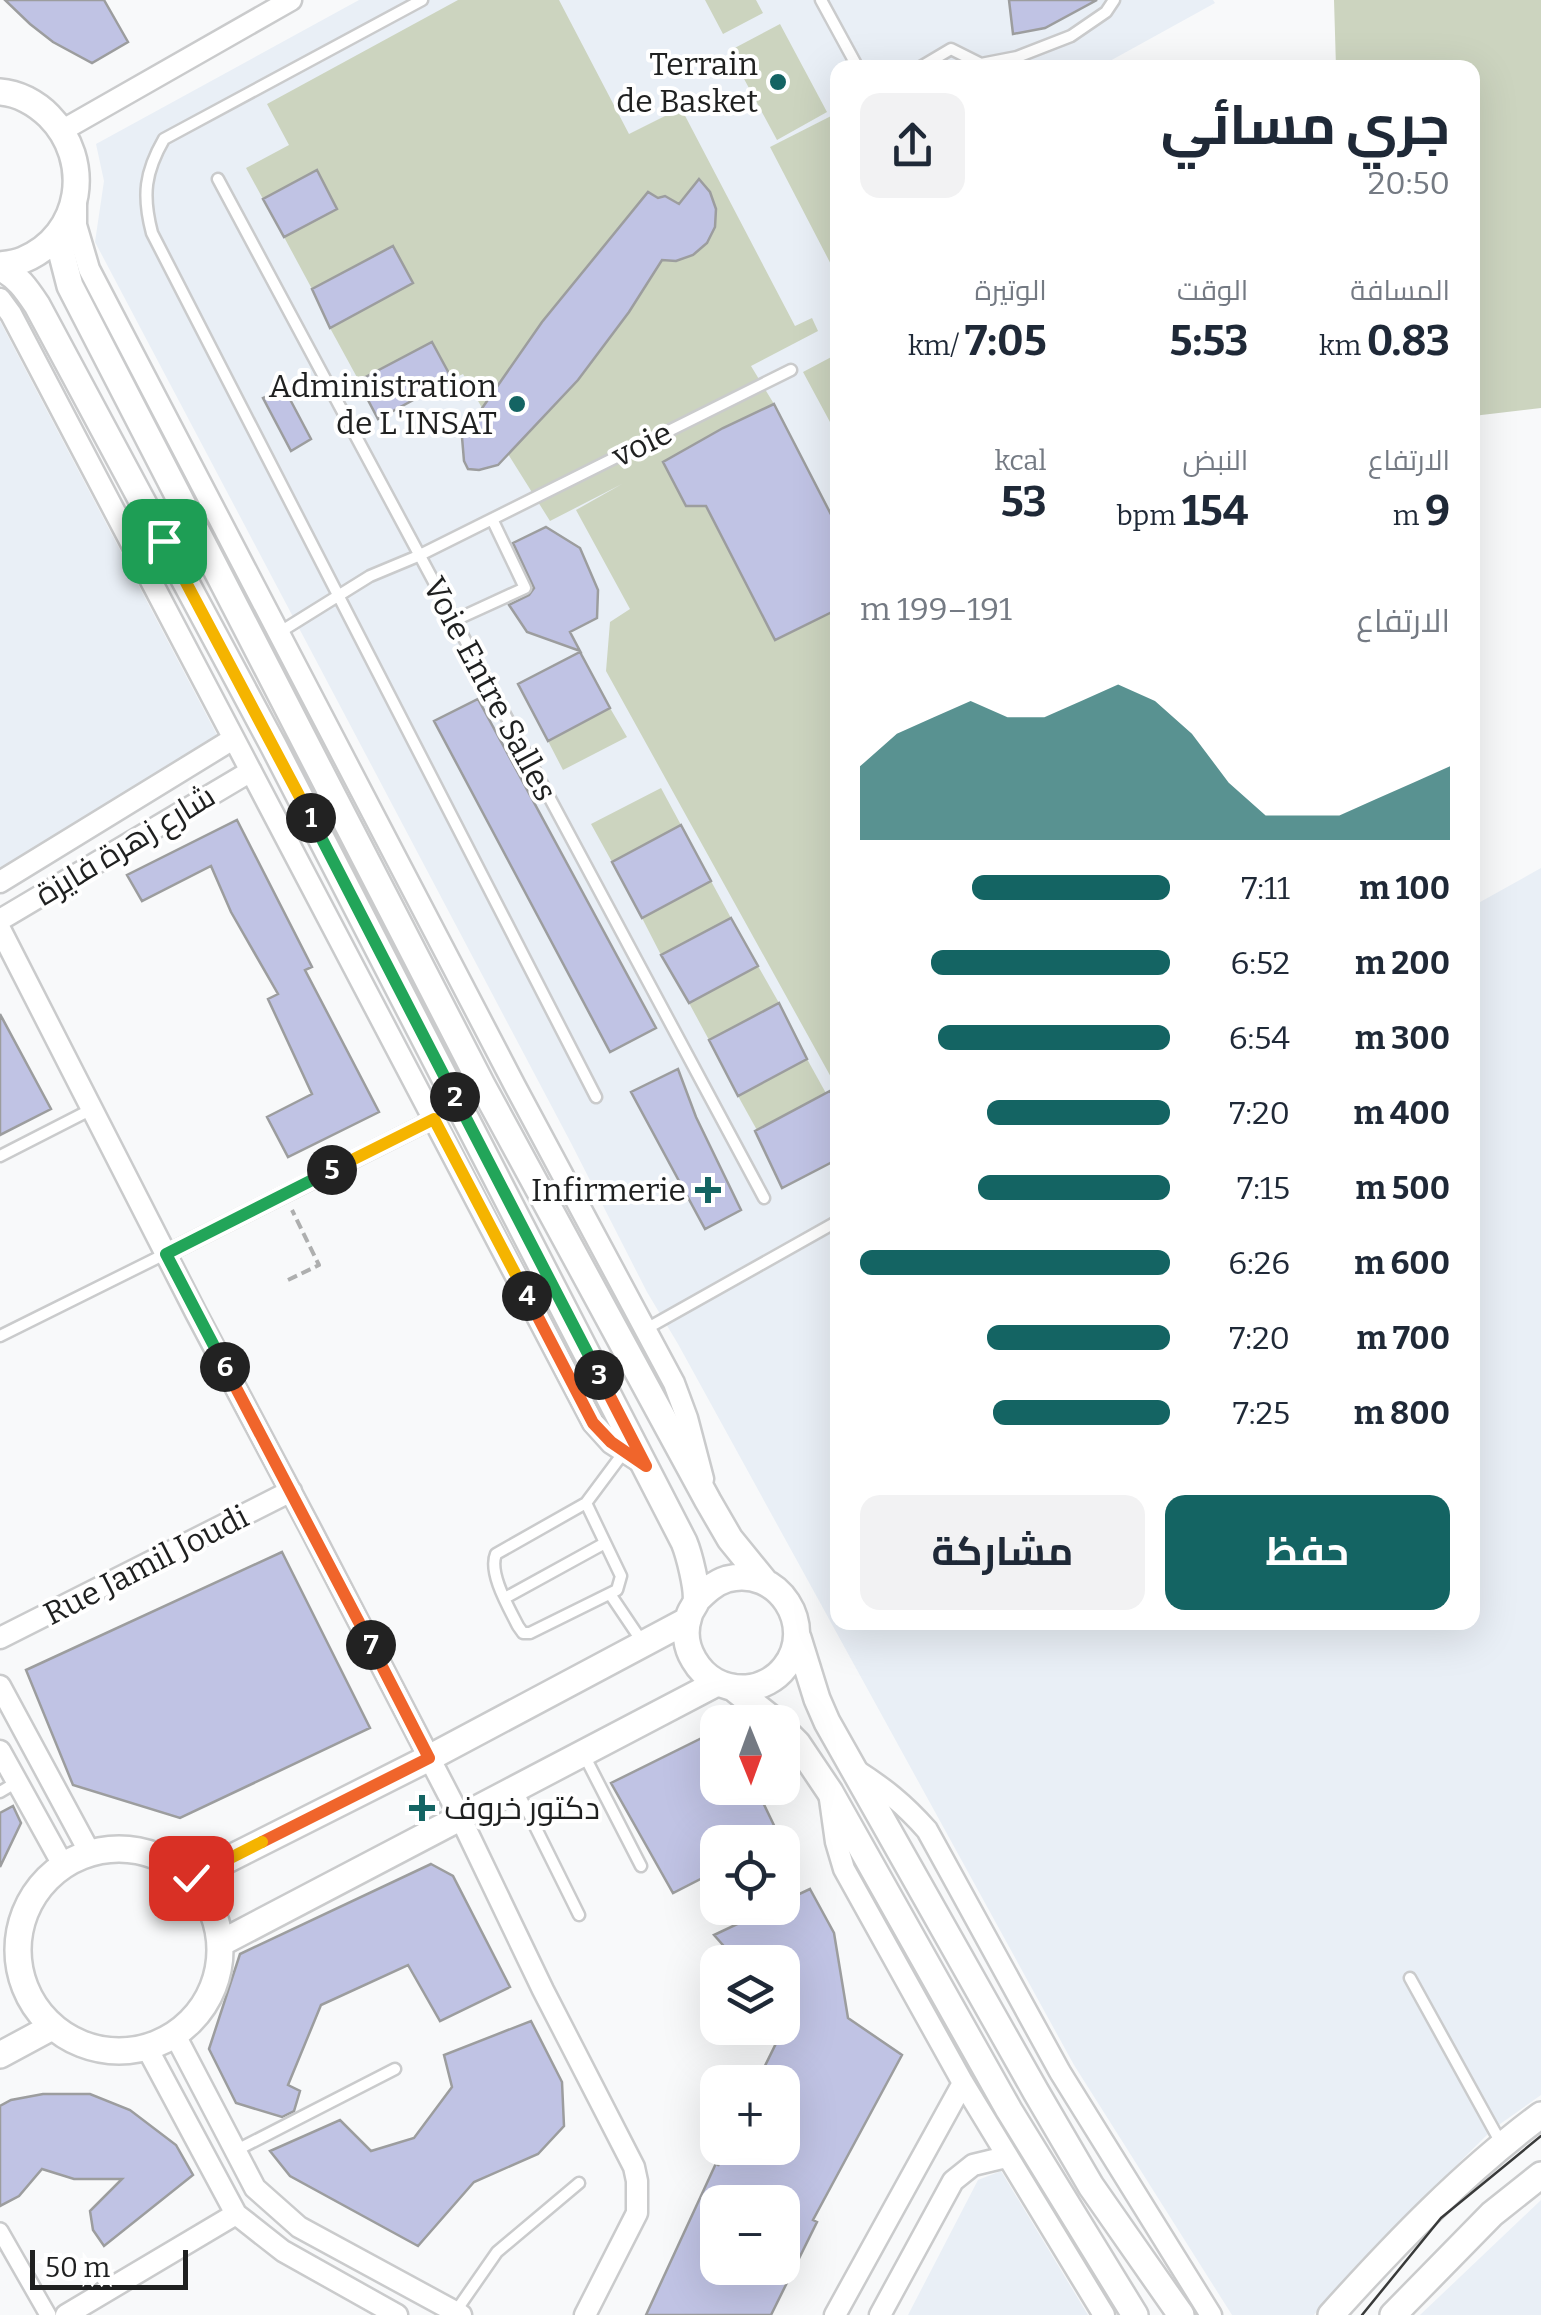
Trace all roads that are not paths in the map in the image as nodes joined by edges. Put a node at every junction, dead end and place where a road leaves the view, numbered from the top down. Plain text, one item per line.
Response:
1 (291, 0) edge
2 (422, 0) edge
3 (820, 0) edge
4 (1114, 0) edge
5 (854, 60) edge
6 (932, 60) edge
7 (970, 60) edge
8 (1005, 60) edge
9 (3, 89) edge
10 (63, 130) junction
11 (218, 179) dead end
12 (76, 201) junction
13 (64, 226) junction
14 (0, 267) edge
15 (6, 307) edge
16 (792, 370) dead end
17 (492, 519) junction
18 (418, 556) junction
19 (339, 595) junction
20 (453, 621) junction
21 (280, 632) junction
22 (232, 739) junction
23 (251, 771) junction
24 (0, 882) edge
25 (0, 920) edge
26 (0, 929) edge
27 (596, 1097) dead end
28 (92, 1109) junction
29 (434, 1119) junction
30 (0, 1156) edge
31 (764, 1198) dead end
32 (830, 1226) edge
33 (166, 1254) junction
34 (646, 1329) junction
35 (0, 1336) edge
36 (624, 1452) junction
37 (646, 1466) junction
38 (291, 1491) junction
39 (708, 1501) junction
40 (586, 1503) junction
41 (605, 1543) junction
42 (765, 1582) junction
43 (610, 1594) junction
44 (505, 1598) junction
45 (692, 1611) junction
46 (798, 1636) junction
47 (0, 1638) edge
48 (644, 1644) junction
49 (725, 1685) junction
50 (0, 1686) edge
51 (753, 1705) edge
52 (800, 1747) edge
53 (0, 1751) edge
54 (584, 1754) junction
55 (429, 1758) junction
56 (854, 1769) junction
57 (9, 1787) edge
58 (517, 1790) junction
59 (830, 1792) junction
60 (460, 1819) junction
61 (90, 1852) junction
62 (63, 1865) junction
63 (640, 1866) dead end
64 (191, 1878) junction
65 (579, 1915) dead end
66 (221, 1943) junction
67 (10, 1977) edge
68 (1410, 1978) dead end
69 (52, 2027) junction
70 (175, 2035) junction
71 (146, 2048) junction
72 (0, 2055) edge
73 (395, 2069) dead end
74 (963, 2083) junction
75 (1541, 2115) edge
76 (1501, 2144) junction
77 (234, 2151) junction
78 (1006, 2157) junction
79 (1541, 2175) edge
80 (579, 2183) dead end
81 (236, 2214) junction
82 (0, 2231) edge
83 (458, 2314) edge
84 (48, 2315) edge
85 (66, 2315) edge
86 (396, 2315) edge
87 (585, 2315) edge
88 (835, 2315) edge
89 (880, 2315) edge
90 (1104, 2315) edge
91 (1136, 2315) edge
92 (1180, 2315) edge
93 (1211, 2315) edge
94 (1331, 2315) edge
95 (1393, 2315) edge

1 - 10 street
2 - 19 lane
3 - 5 lane
4 - 8 lane
6 - 7 lane
9 - 10 street
10 - 12 street
11 - 18 lane, Voie Entre Salles
12 - 13 street
12 - 21 street
13 - 14 street
13 - 39 street
14 - 37 street
15 - 22 street
16 - 17 lane, voie
17 - 18 lane
17 - 20 lane
18 - 19 lane
18 - 20 lane, Voie Entre Salles
19 - 21 lane
19 - 27 lane
20 - 31 lane, Voie Entre Salles
21 - 34 street
22 - 23 street
22 - 24 street, شارع زهرة فايزة
23 - 25 street, شارع زهرة فايزة
23 - 29 street
26 - 28 street
28 - 30 lane
28 - 33 street
29 - 33 street
29 - 36 street
32 - 34 lane
33 - 35 lane
33 - 38 street
34 - 39 street
36 - 37 street
36 - 40 lane
37 - 45 street
38 - 47 street, Rue Jamil Joudi
38 - 55 street
39 - 42 street
40 - 41 lane
40 - 44 lane
41 - 43 lane
41 - 44 lane
42 - 45 street
42 - 46 street
43 - 44 lane
43 - 48 lane
45 - 48 street
45 - 49 street
46 - 49 street
46 - 56 street
48 - 55 street
49 - 51 street
49 - 54 street
50 - 61 street
52 - 59 street
53 - 57 street
54 - 58 street
54 - 63 lane
55 - 60 street
55 - 64 street
56 - 92 street
56 - 93 street
57 - 62 street
58 - 60 street
58 - 65 lane
59 - 74 street
59 - 91 street
60 - 66 street
60 - 87 street
61 - 62 street
61 - 64 street
62 - 67 street
64 - 66 street
66 - 70 street
67 - 69 street
68 - 76 lane
69 - 71 street
69 - 72 street
70 - 71 street
70 - 77 street
71 - 81 street
73 - 77 lane
74 - 78 street
74 - 88 street
75 - 76 street
76 - 94 street
77 - 83 street
78 - 89 street
78 - 90 street
79 - 95 street
80 - 83 lane
81 - 85 street
81 - 86 street
82 - 84 street

